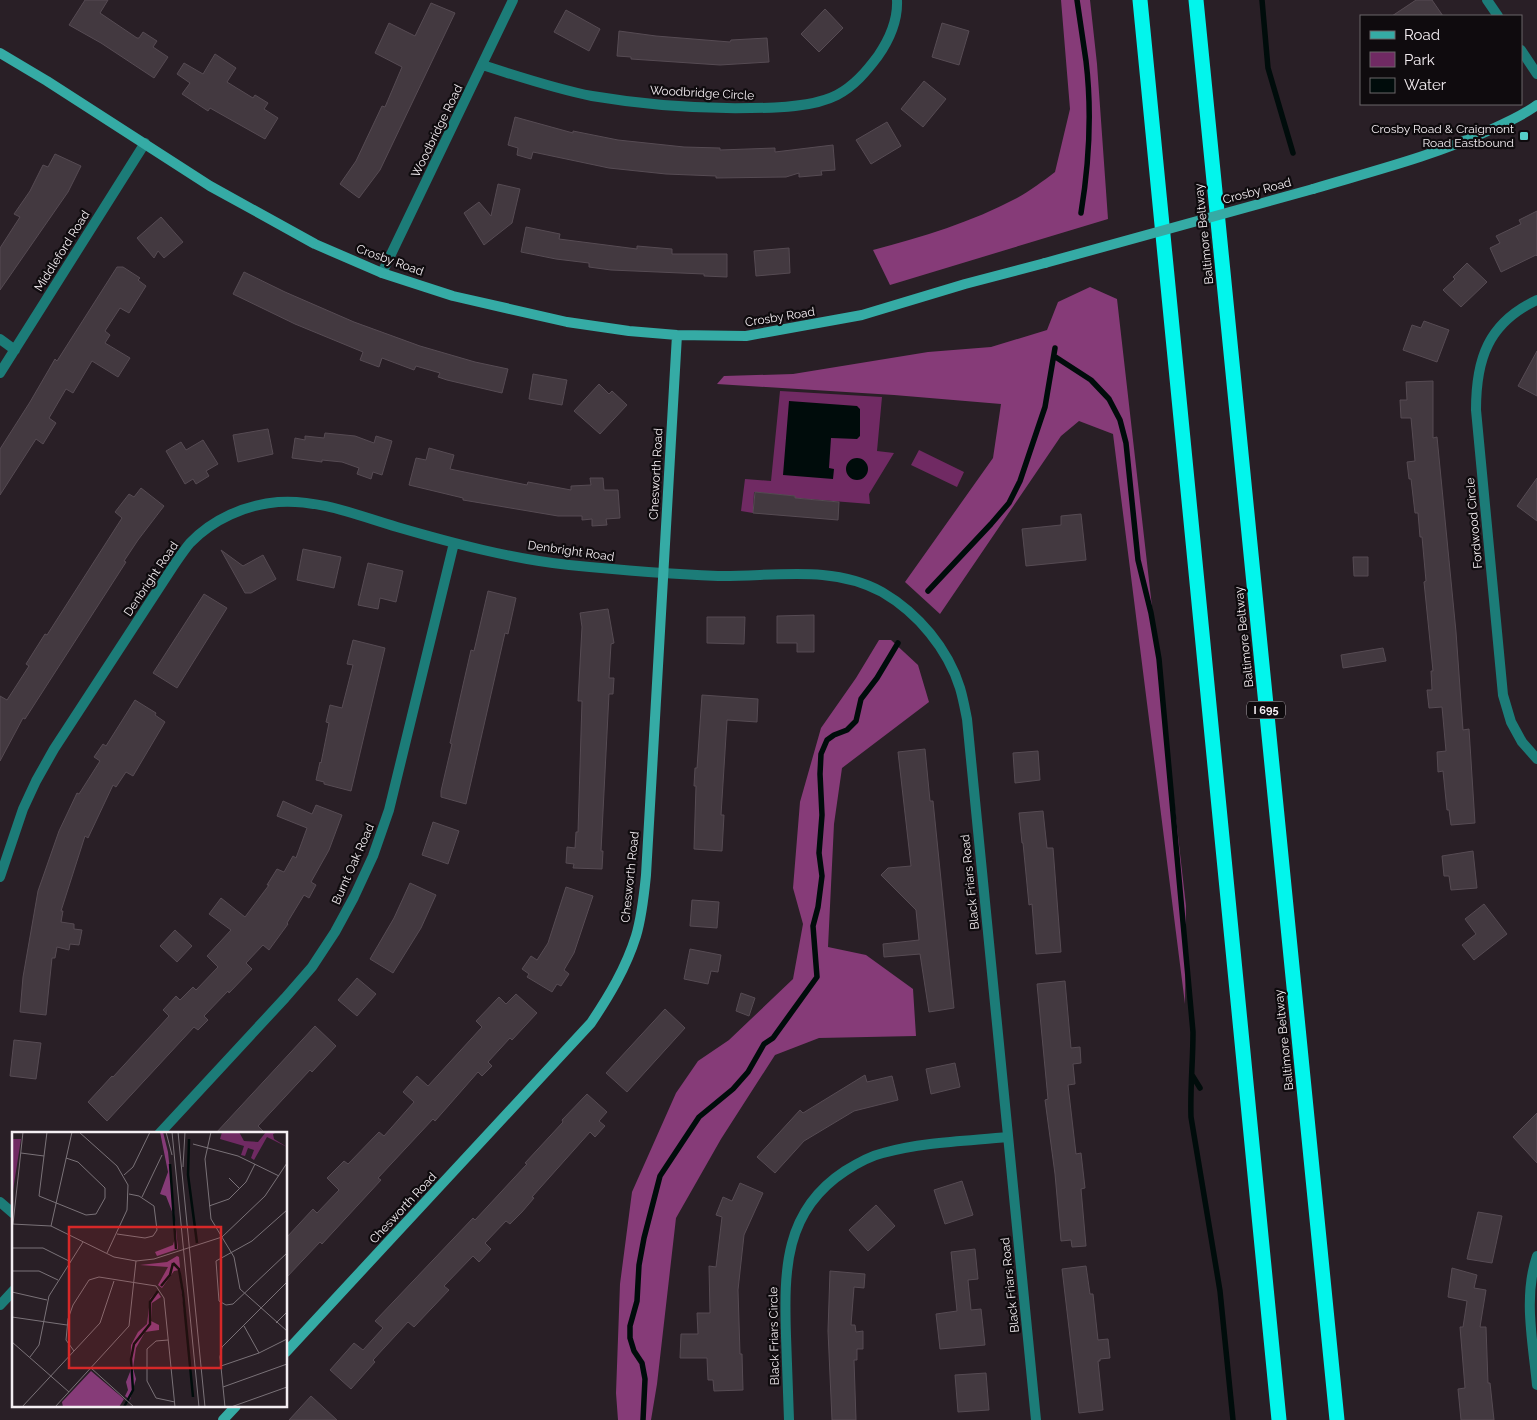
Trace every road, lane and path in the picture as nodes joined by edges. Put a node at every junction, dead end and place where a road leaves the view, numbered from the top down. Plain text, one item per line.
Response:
1 (513, 0) edge
2 (897, 0) edge
3 (1140, 0) edge
4 (1196, 0) edge
5 (1487, 0) edge
6 (1497, 15) edge
7 (1522, 52) edge
8 (0, 53) edge
9 (482, 65) junction
10 (1537, 74) edge
11 (1537, 106) edge
12 (145, 143) junction
13 (382, 273) junction
14 (1537, 300) edge
15 (677, 335) junction
16 (0, 340) edge
17 (15, 350) junction
18 (0, 373) edge
19 (454, 543) junction
20 (663, 574) junction
21 (1537, 759) edge
22 (0, 877) edge
23 (161, 1132) edge
24 (1008, 1136) junction
25 (0, 1202) edge
26 (12, 1212) edge
27 (1537, 1256) edge
28 (12, 1292) edge
29 (0, 1305) edge
30 (288, 1350) edge
31 (1537, 1385) edge
32 (234, 1408) edge
33 (223, 1420) edge
34 (789, 1420) edge
35 (1036, 1420) edge
36 (1279, 1420) edge
37 (1337, 1420) edge

1 - 9 street, Woodbridge Road
2 - 9 street, Woodbridge Circle
3 - 36 highway
4 - 37 highway, Baltimore Beltway / I 695
5 - 6 street
7 - 10 street
8 - 12 main road, Crosby Road
9 - 13 street, Woodbridge Road
11 - 15 main road, Crosby Road, bridge
12 - 13 main road, Crosby Road
12 - 17 street, Middleford Road
13 - 15 main road, Crosby Road
14 - 21 street, Fordwood Circle
15 - 20 main road, Chesworth Road
16 - 17 street
17 - 18 street, Middleford Road
19 - 20 street, Denbright Road
19 - 22 street, Denbright Road
19 - 23 street, Burnt Oak Road
20 - 24 street, Black Friars Road
20 - 30 main road, Chesworth Road
24 - 34 street, Black Friars Circle
24 - 35 street, Black Friars Road
25 - 26 street
27 - 31 street
28 - 29 street
32 - 33 main road

